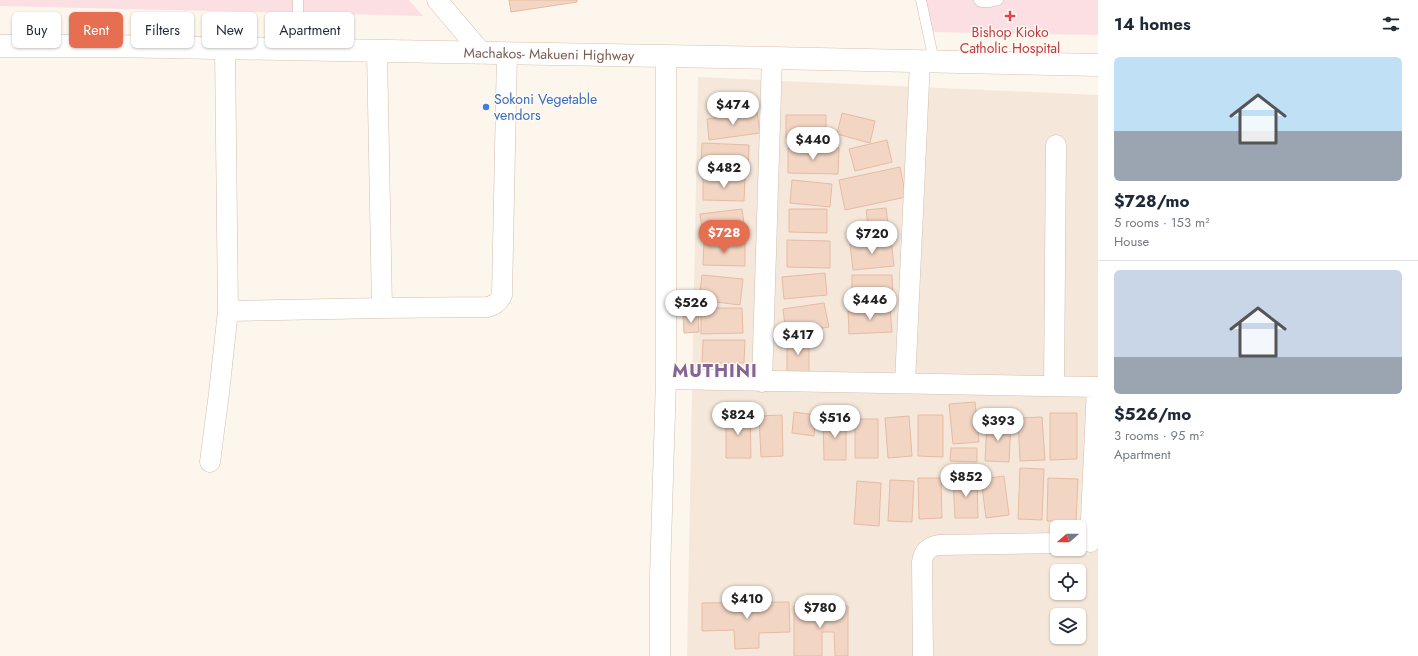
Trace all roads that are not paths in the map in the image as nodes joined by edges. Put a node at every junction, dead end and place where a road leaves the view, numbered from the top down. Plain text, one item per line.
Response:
1 (298, 0) edge
2 (437, 0) edge
3 (921, 0) edge
4 (980, 0) edge
5 (998, 0) edge
6 (0, 46) edge
7 (202, 48) edge
8 (225, 48) joint
9 (298, 50) junction
10 (377, 51) junction
11 (482, 53) junction
12 (507, 54) junction
13 (666, 56) junction
14 (772, 58) junction
15 (927, 61) junction
16 (1098, 65) edge
17 (1056, 145) dead end
18 (382, 308) junction
19 (228, 311) junction
20 (666, 379) junction
21 (762, 382) junction
22 (905, 383) junction
23 (1054, 386) junction
24 (1097, 387) edge
25 (210, 462) dead end
26 (1089, 542) edge
27 (1050, 543) edge
28 (660, 656) edge
29 (923, 656) edge

1 - 9 lane
2 - 11 street
3 - 15 lane
4 - 5 lane
6 - 7 main road, Machakos- Makueni Highway
8 - 9 main road, Machakos- Makueni Highway
8 - 19 street
9 - 10 main road, Machakos- Makueni Highway
10 - 11 main road, Machakos- Makueni Highway
10 - 18 street
11 - 12 main road, Machakos- Makueni Highway
12 - 13 main road, Machakos- Makueni Highway
12 - 18 street
13 - 14 main road, Machakos- Makueni Highway
13 - 20 street
14 - 15 main road, Machakos- Makueni Highway
14 - 21 street
15 - 16 main road, Machakos- Makueni Highway
15 - 22 street
17 - 23 street
18 - 19 street
19 - 25 street
20 - 21 street
20 - 28 street
21 - 22 street
22 - 23 street
23 - 24 street
24 - 26 street
27 - 29 street

